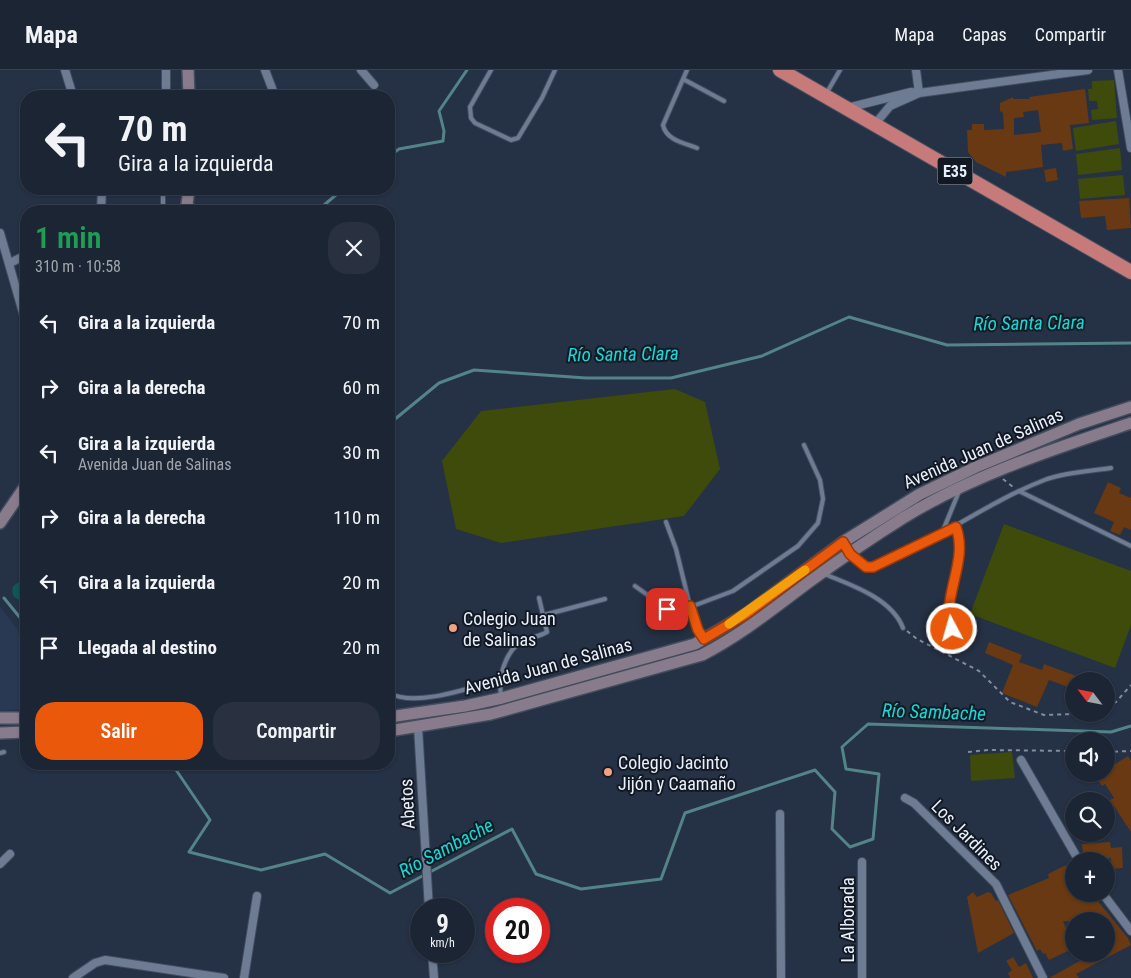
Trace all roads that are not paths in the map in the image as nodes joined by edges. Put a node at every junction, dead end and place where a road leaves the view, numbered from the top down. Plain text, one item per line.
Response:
1 (65, 70) edge
2 (166, 70) edge
3 (188, 70) edge
4 (265, 70) edge
5 (361, 70) edge
6 (491, 70) edge
7 (555, 70) edge
8 (687, 70) edge
9 (780, 70) edge
10 (840, 70) edge
11 (916, 70) edge
12 (1021, 70) edge
13 (1088, 70) edge
14 (1118, 70) edge
15 (683, 79) junction
16 (1022, 80) junction
17 (374, 85) dead end
18 (71, 90) edge
19 (166, 90) edge
20 (189, 90) edge
21 (273, 90) edge
22 (919, 93) junction
23 (825, 96) junction
24 (724, 101) dead end
25 (847, 108) junction
26 (875, 124) junction
27 (697, 148) dead end
28 (1131, 148) edge
29 (0, 233) edge
30 (20, 258) edge
31 (10, 263) junction
32 (1131, 272) edge
33 (20, 300) edge
34 (1131, 407) edge
35 (1131, 423) edge
36 (804, 445) dead end
37 (1111, 468) dead end
38 (960, 489) junction
39 (1019, 491) junction
40 (20, 494) edge
41 (666, 522) dead end
42 (0, 523) edge
43 (956, 527) junction
44 (942, 533) junction
45 (843, 542) junction
46 (1131, 546) edge
47 (850, 554) junction
48 (822, 573) junction
49 (635, 586) dead end
50 (539, 598) dead end
51 (605, 599) dead end
52 (690, 606) junction
53 (544, 615) junction
54 (903, 628) road end
55 (952, 629) dead end
56 (704, 639) junction
57 (501, 679) junction
58 (395, 696) edge
59 (502, 698) junction
60 (505, 710) junction
61 (395, 715) edge
62 (0, 718) edge
63 (20, 718) edge
64 (418, 727) junction
65 (395, 730) edge
66 (20, 732) edge
67 (0, 733) edge
68 (1021, 760) dead end
69 (905, 798) dead end
70 (780, 814) dead end
71 (1075, 852) edge
72 (10, 854) dead end
73 (862, 862) dead end
74 (0, 864) edge
75 (257, 896) dead end
76 (427, 898) edge
77 (1110, 902) edge
78 (1131, 931) edge
79 (433, 963) edge
80 (73, 978) edge
81 (224, 978) edge
82 (244, 978) edge
83 (434, 978) edge
84 (781, 978) edge
85 (862, 978) edge
86 (1043, 978) edge

1 - 18 street
2 - 19 street
3 - 20 main road
4 - 21 street
5 - 17 street
6 - 7 lane
8 - 15 lane
9 - 23 highway, E35
10 - 23 lane
11 - 22 street
12 - 16 street
13 - 16 street
14 - 28 street
15 - 24 lane
15 - 27 lane
16 - 22 street
22 - 25 street
22 - 26 street
23 - 25 highway, E35
25 - 26 highway, E35
26 - 32 highway, E35
29 - 31 street
30 - 31 street
31 - 33 street
34 - 45 main road, Avenida Juan de Salinas
35 - 38 main road, Avenida Juan de Salinas
36 - 52 lane
37 - 39 lane
38 - 44 lane
38 - 47 main road, Avenida Juan de Salinas
39 - 43 lane
39 - 46 lane
40 - 42 main road
41 - 52 lane
43 - 44 lane
43 - 55 lane
44 - 47 lane
45 - 47 lane
45 - 56 main road, Avenida Juan de Salinas
47 - 48 main road, Avenida Juan de Salinas
48 - 54 lane
48 - 60 main road, Avenida Juan de Salinas
49 - 52 lane
50 - 53 lane
51 - 53 lane
52 - 56 lane
53 - 57 lane
56 - 59 main road, Avenida Juan de Salinas
57 - 58 lane
57 - 59 lane
59 - 60 main road
59 - 61 main road, Avenida Juan de Salinas
60 - 64 main road, Avenida Juan de Salinas
62 - 63 main road
64 - 65 main road, Avenida Juan de Salinas
64 - 76 street, Abetos
66 - 67 main road
68 - 71 street
69 - 86 street, Los Jardines
70 - 84 street
72 - 74 street
73 - 85 street, La Alborada
75 - 82 street
77 - 78 street
79 - 83 street
80 - 81 street

